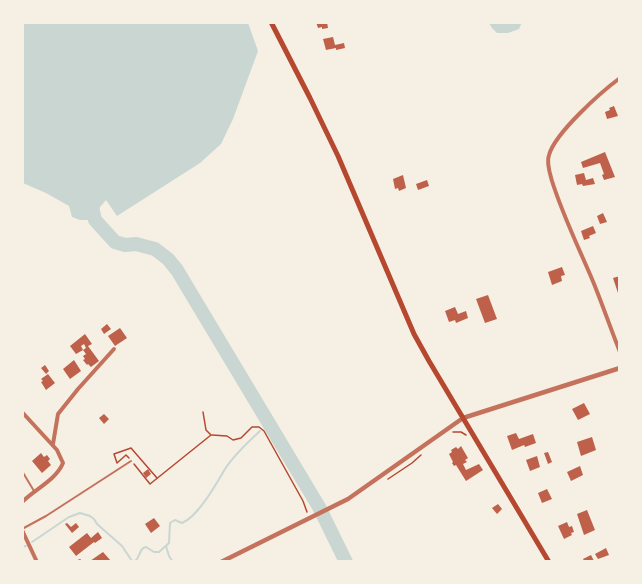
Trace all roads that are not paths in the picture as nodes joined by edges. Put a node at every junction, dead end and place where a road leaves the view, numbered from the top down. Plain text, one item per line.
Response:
1 (271, 22) edge
2 (620, 78) edge
3 (114, 349) dead end
4 (620, 352) edge
5 (620, 368) edge
6 (22, 412) edge
7 (463, 418) junction
8 (53, 445) junction
9 (132, 461) road end
10 (22, 471) edge
11 (34, 491) junction
12 (22, 502) edge
13 (22, 530) edge
14 (37, 561) edge
15 (221, 561) edge
16 (549, 561) edge

1 - 7 main road
2 - 4 street
3 - 8 street
5 - 7 street
6 - 8 street
7 - 15 street
7 - 16 main road
8 - 11 street
9 - 13 lane
10 - 11 lane
11 - 12 street
13 - 14 street

